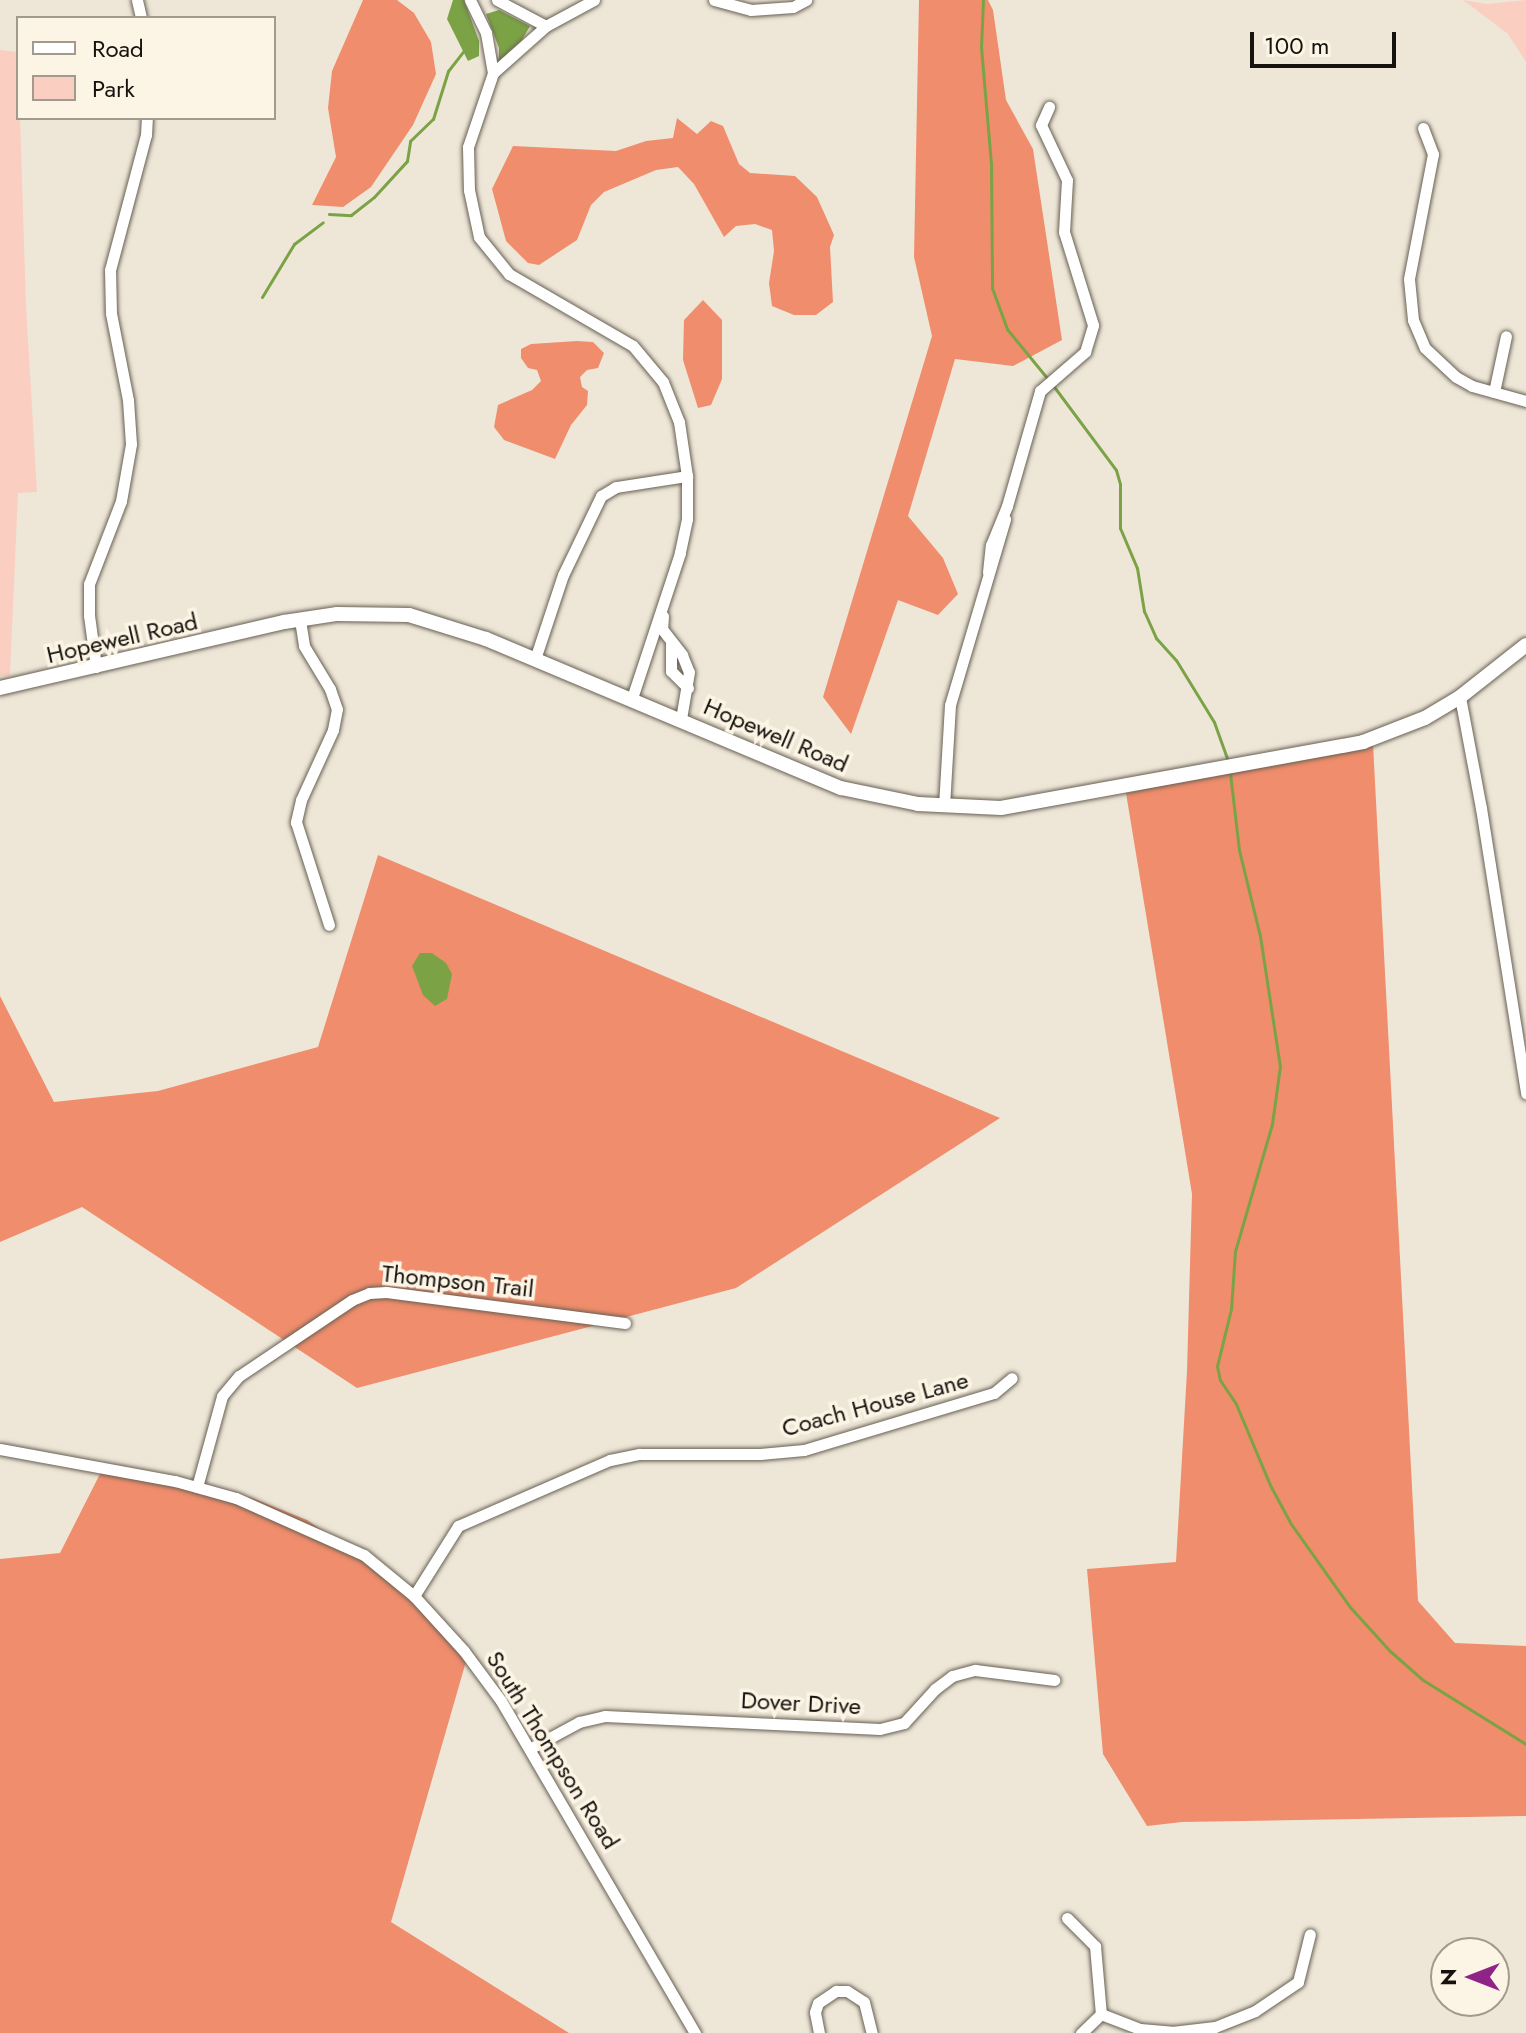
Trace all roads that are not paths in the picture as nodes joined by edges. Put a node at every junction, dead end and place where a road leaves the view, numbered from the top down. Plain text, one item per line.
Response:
1 (470, 0) edge
2 (497, 0) edge
3 (594, 0) edge
4 (714, 0) edge
5 (806, 0) edge
6 (546, 26) junction
7 (493, 73) junction
8 (1049, 107) dead end
9 (147, 120) edge
10 (1423, 128) dead end
11 (1506, 336) dead end
12 (1494, 392) junction
13 (1526, 401) edge
14 (687, 476) junction
15 (663, 607) junction
16 (300, 620) junction
17 (1526, 645) edge
18 (535, 659) junction
19 (96, 667) junction
20 (0, 688) edge
21 (1460, 697) junction
22 (632, 698) junction
23 (681, 719) junction
24 (944, 806) junction
25 (329, 925) dead end
26 (1526, 1093) edge
27 (625, 1323) dead end
28 (1012, 1378) dead end
29 (0, 1449) edge
30 (197, 1487) junction
31 (414, 1596) junction
32 (1054, 1680) dead end
33 (531, 1748) junction
34 (1067, 1918) dead end
35 (1310, 1934) dead end
36 (1101, 2014) junction
37 (695, 2033) edge
38 (819, 2033) edge
39 (872, 2033) edge
40 (1081, 2033) edge

1 - 7 street
2 - 6 street
3 - 6 street
4 - 5 street
6 - 7 street
7 - 14 street
8 - 24 street
9 - 19 street
10 - 12 street
11 - 12 street
12 - 13 street
14 - 15 street
14 - 18 street
15 - 22 street
15 - 23 street
16 - 18 street, Hopewell Road
16 - 19 street, Hopewell Road
16 - 25 street
17 - 21 street, Hopewell Road
18 - 22 street, Hopewell Road
19 - 20 street, Hopewell Road
21 - 24 street, Hopewell Road
21 - 26 street
22 - 23 street, Hopewell Road
23 - 24 street, Hopewell Road
27 - 30 street, Thompson Trail
28 - 31 street, Coach House Lane
29 - 30 street, South Thompson Road
30 - 31 street, South Thompson Road
31 - 33 street, South Thompson Road
32 - 33 street, Dover Drive
33 - 37 street, South Thompson Road
34 - 36 street
35 - 36 street
36 - 40 street
38 - 39 street

